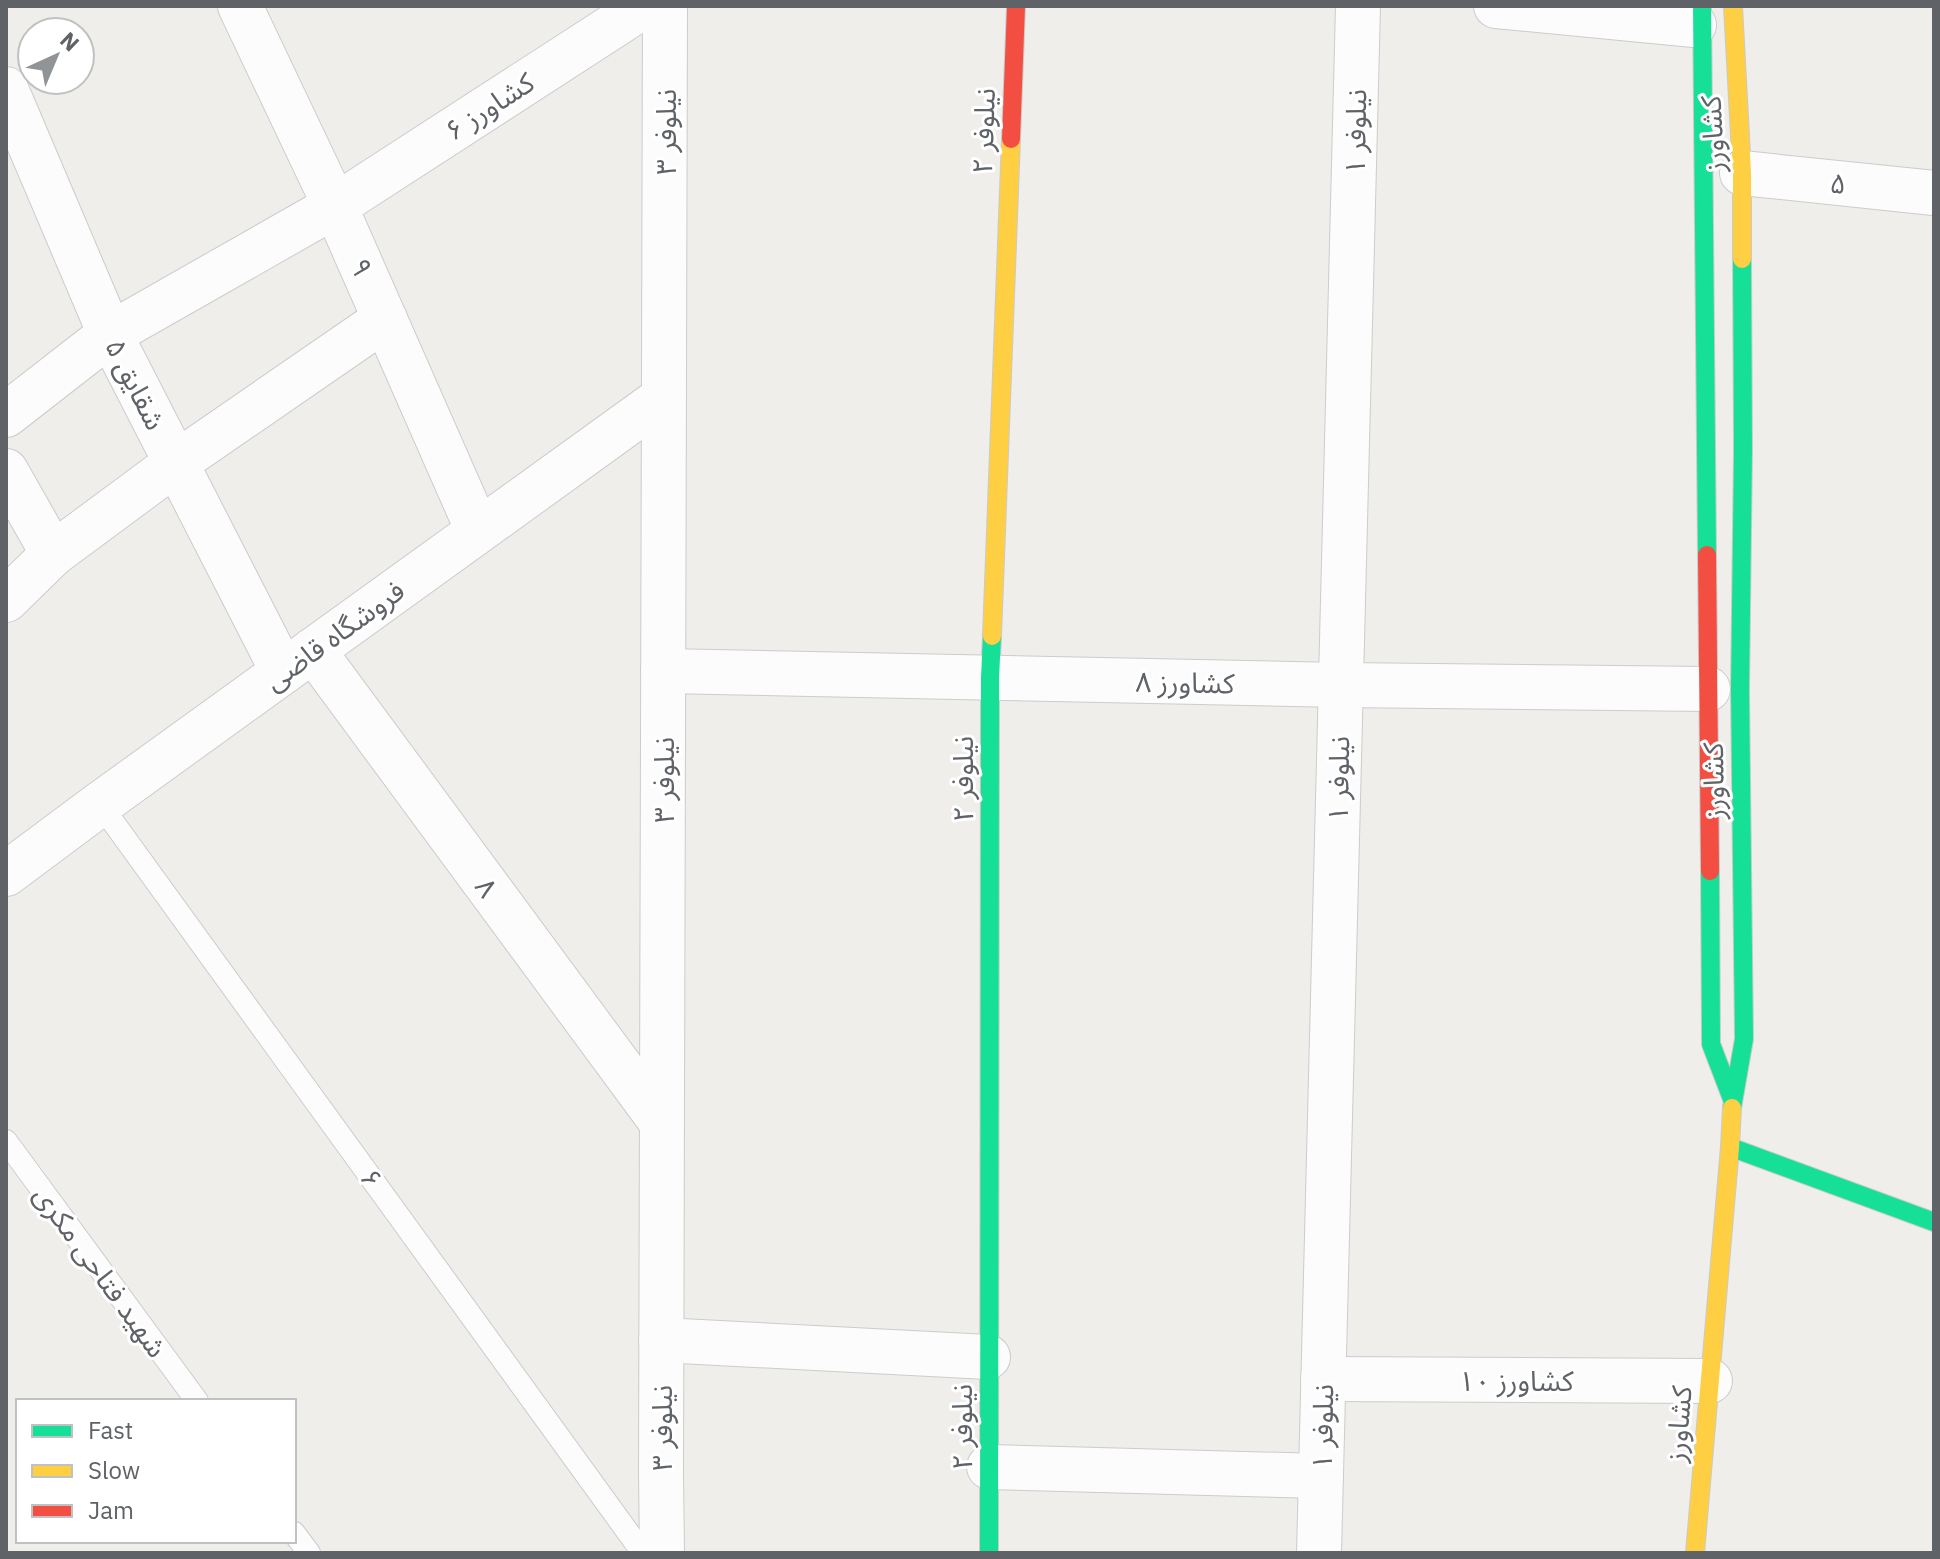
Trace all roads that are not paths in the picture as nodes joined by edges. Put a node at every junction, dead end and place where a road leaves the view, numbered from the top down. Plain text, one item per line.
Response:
1 (240, 6) edge
2 (644, 6) edge
3 (665, 6) edge
4 (1016, 6) edge
5 (1358, 6) edge
6 (1496, 6) edge
7 (1733, 6) edge
8 (1746, 6) edge
9 (1695, 12) edge
10 (6, 89) edge
11 (1738, 92) junction
12 (1742, 173) junction
13 (1934, 193) edge
14 (335, 206) junction
15 (385, 319) junction
16 (110, 334) junction
17 (664, 397) junction
18 (6, 415) edge
19 (176, 463) junction
20 (6, 471) edge
21 (478, 531) junction
22 (53, 554) junction
23 (6, 600) edge
24 (298, 661) junction
25 (663, 671) junction
26 (990, 678) junction
27 (1341, 685) junction
28 (1708, 689) junction
29 (100, 804) junction
30 (6, 874) edge
31 (1732, 1099) junction
32 (662, 1123) junction
33 (6, 1141) edge
34 (1730, 1147) junction
35 (1934, 1222) edge
36 (661, 1340) junction
37 (988, 1357) junction
38 (1323, 1379) junction
39 (1710, 1381) junction
40 (196, 1399) edge
41 (989, 1467) junction
42 (1321, 1476) junction
43 (296, 1536) edge
44 (309, 1553) edge
45 (643, 1553) edge
46 (662, 1553) edge
47 (989, 1553) edge
48 (1319, 1553) edge
49 (1695, 1553) edge

1 - 14 street, ۹
2 - 14 street, کشاورز ۶
3 - 17 street, نیلوفر ۳
4 - 26 main road, نیلوفر ۲
5 - 27 street, نیلوفر ۱
6 - 9 street
7 - 11 main road, کشاورز
8 - 11 main road
9 - 28 main road
10 - 16 street, شقایق ۵
11 - 12 main road, کشاورز
12 - 13 street, ۵
12 - 31 main road, کشاورز
14 - 15 street, ۹
14 - 16 street, کشاورز ۶
15 - 19 street
15 - 21 street, ۹
16 - 18 street, کشاورز ۶
16 - 19 street, شقایق ۵
17 - 21 street, فروشگاه قاضی
17 - 25 street, نیلوفر ۳
19 - 22 street
19 - 24 street, شقایق ۵
20 - 22 street
21 - 24 street, فروشگاه قاضی
22 - 23 street
24 - 29 street, فروشگاه قاضی
24 - 32 street, ۸
25 - 26 street, کشاورز ۸
25 - 32 street, نیلوفر ۳
26 - 27 street, کشاورز ۸
26 - 37 main road, نیلوفر ۲
27 - 28 street, کشاورز ۸
27 - 38 street, نیلوفر ۱
28 - 31 main road
29 - 30 street, فروشگاه قاضی
29 - 45 lane, ۶
31 - 34 main road, کشاورز
32 - 36 street, نیلوفر ۳
33 - 40 lane, شهید فتاحی مکری
34 - 35 main road
34 - 39 main road, کشاورز
36 - 37 street
36 - 46 street, نیلوفر ۳
37 - 41 main road, نیلوفر ۲
38 - 39 street, کشاورز ۱۰
38 - 42 street, نیلوفر ۱
39 - 49 main road, کشاورز
41 - 42 street
41 - 47 main road, نیلوفر ۲
42 - 48 street, نیلوفر ۱
43 - 44 lane

